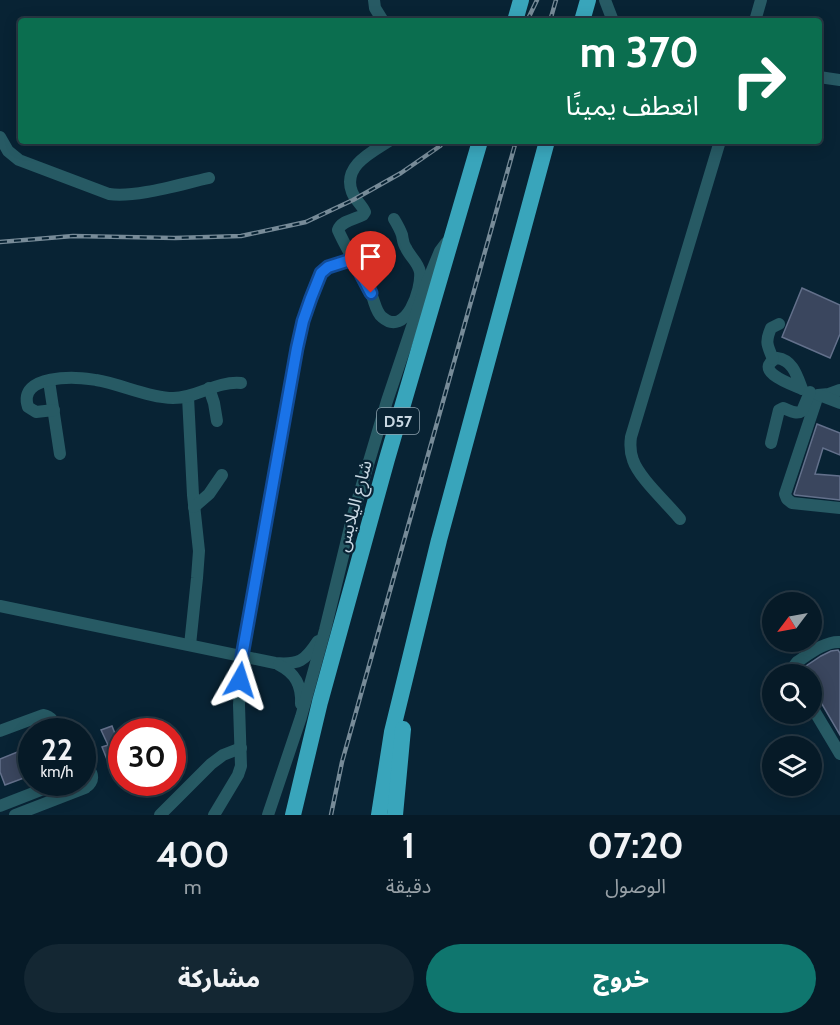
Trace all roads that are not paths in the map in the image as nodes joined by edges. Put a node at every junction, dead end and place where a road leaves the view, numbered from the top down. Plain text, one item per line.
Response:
1 (374, 0) edge
2 (521, 0) edge
3 (588, 0) edge
4 (605, 0) edge
5 (761, 0) edge
6 (381, 18) edge
7 (516, 18) edge
8 (583, 18) edge
9 (613, 18) edge
10 (756, 18) edge
11 (822, 77) edge
12 (840, 80) edge
13 (0, 137) edge
14 (384, 144) edge
15 (479, 144) edge
16 (547, 144) edge
17 (719, 144) edge
18 (209, 178) dead end
19 (394, 219) dead end
20 (452, 239) junction
21 (353, 259) junction
22 (779, 326) dead end
23 (775, 358) junction
24 (49, 381) junction
25 (241, 383) dead end
26 (209, 388) junction
27 (840, 390) edge
28 (810, 392) junction
29 (188, 397) junction
30 (840, 403) edge
31 (54, 410) junction
32 (217, 421) dead end
33 (771, 443) dead end
34 (60, 454) dead end
35 (222, 476) dead end
36 (194, 507) junction
37 (840, 508) edge
38 (680, 519) dead end
39 (0, 606) edge
40 (325, 630) junction
41 (840, 642) edge
42 (190, 645) junction
43 (242, 656) junction
44 (275, 663) junction
45 (795, 664) edge
46 (401, 694) junction
47 (301, 717) junction
48 (33, 718) edge
49 (49, 718) edge
50 (18, 724) edge
51 (822, 724) edge
52 (0, 731) edge
53 (241, 748) junction
54 (840, 754) edge
55 (26, 796) edge
56 (64, 796) edge
57 (396, 797) junction
58 (0, 806) edge
59 (15, 815) edge
60 (160, 815) edge
61 (214, 815) edge
62 (268, 815) edge
63 (293, 815) edge
64 (379, 815) edge
65 (395, 815) edge
66 (404, 815) edge

1 - 6 street
2 - 7 highway
3 - 8 highway
4 - 9 street
5 - 10 street
11 - 12 street
13 - 18 street
14 - 21 street
15 - 20 highway, شارع اليلايس / D57
16 - 46 highway
17 - 38 street
19 - 21 street
20 - 40 street
20 - 63 highway, شارع اليلايس / D57
21 - 43 street
22 - 23 street
23 - 28 street
23 - 28 street
24 - 29 street
24 - 31 street
24 - 31 street
25 - 26 street
26 - 29 street
26 - 32 street
27 - 28 street
28 - 30 street
28 - 33 street
28 - 37 street
29 - 36 street
31 - 34 street
35 - 36 street
36 - 42 street
39 - 42 street
40 - 44 street
40 - 47 street
41 - 45 street
42 - 43 street
43 - 44 street
43 - 53 street
44 - 47 street
46 - 57 highway
46 - 64 highway
47 - 62 street
48 - 49 street
50 - 52 street
51 - 54 street
53 - 60 street
53 - 61 street
55 - 58 street
56 - 59 street
57 - 65 highway
57 - 66 highway

